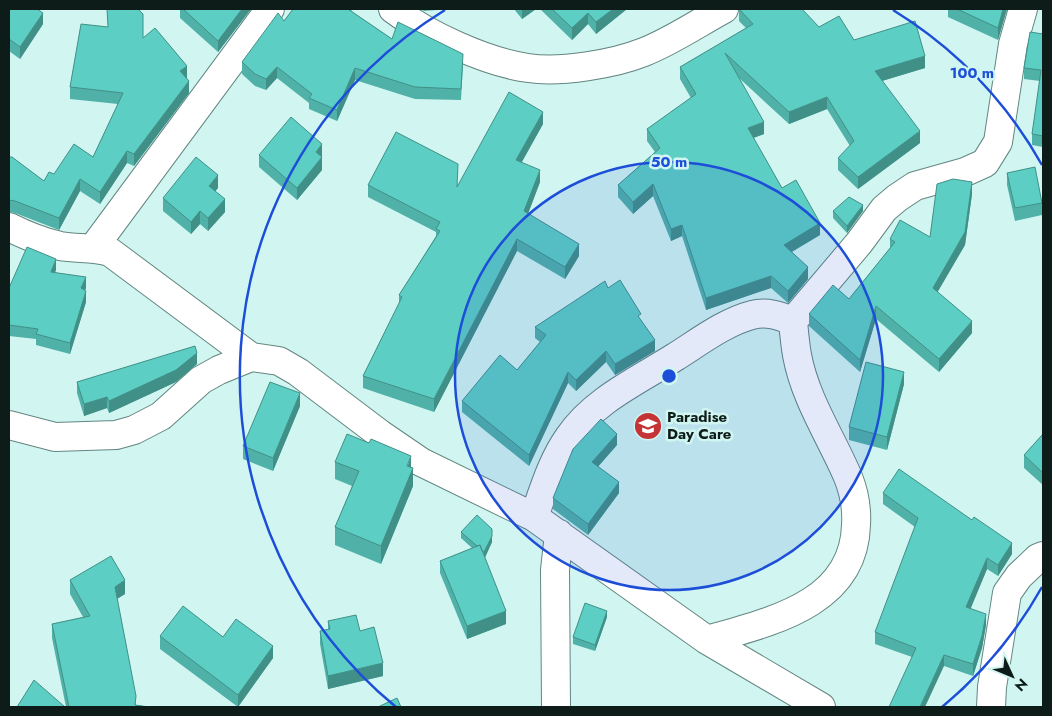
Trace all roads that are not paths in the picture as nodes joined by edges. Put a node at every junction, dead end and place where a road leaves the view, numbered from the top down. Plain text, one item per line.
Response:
1 (270, 9) edge
2 (393, 9) edge
3 (724, 9) edge
4 (1023, 9) edge
5 (9, 227) edge
6 (94, 247) junction
7 (793, 321) junction
8 (251, 357) junction
9 (9, 425) edge
10 (534, 517) junction
11 (559, 534) junction
12 (1043, 556) edge
13 (707, 640) junction
14 (556, 707) edge
15 (821, 707) edge
16 (991, 707) edge

1 - 6 street
2 - 3 street
4 - 7 street
5 - 6 street
6 - 8 street
7 - 10 street
7 - 13 street
8 - 9 street
8 - 10 street
10 - 11 street
11 - 13 street
11 - 14 street
12 - 16 street
13 - 15 street

